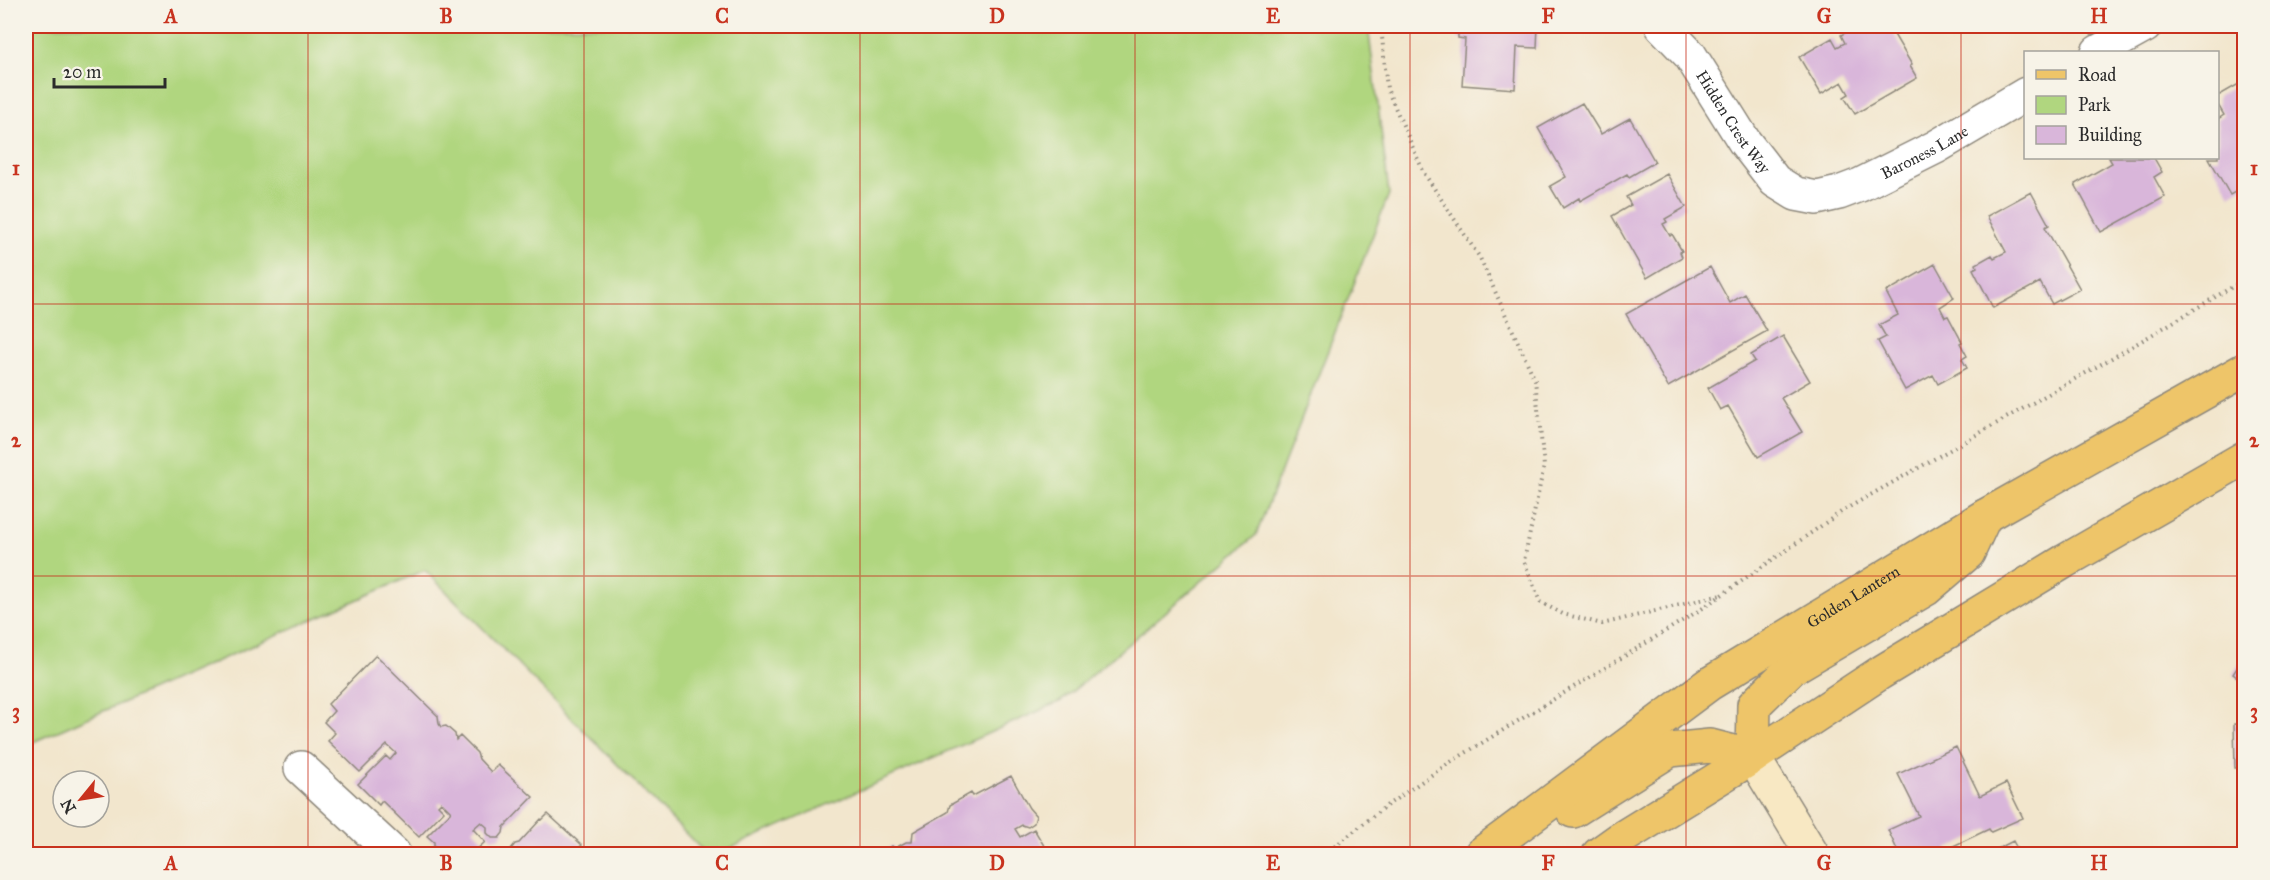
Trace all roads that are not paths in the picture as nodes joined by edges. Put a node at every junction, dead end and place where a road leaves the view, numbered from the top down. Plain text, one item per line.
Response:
1 (1662, 26) edge
2 (2145, 26) edge
3 (2100, 51) edge
4 (2024, 95) edge
5 (1817, 198) joint
6 (2244, 370) edge
7 (2244, 458) edge
8 (1985, 516) junction
9 (1753, 757) junction
10 (301, 768) dead end
11 (394, 855) edge
12 (1481, 855) edge
13 (1508, 855) edge
14 (1599, 855) edge
15 (1812, 855) edge

1 - 5 street, Hidden Crest Way
2 - 3 street
4 - 5 street, Baroness Lane
6 - 8 main road, Golden Lantern
7 - 9 main road
8 - 9 main road
8 - 12 main road, Golden Lantern
9 - 13 main road
9 - 14 main road
9 - 15 street
10 - 11 street

